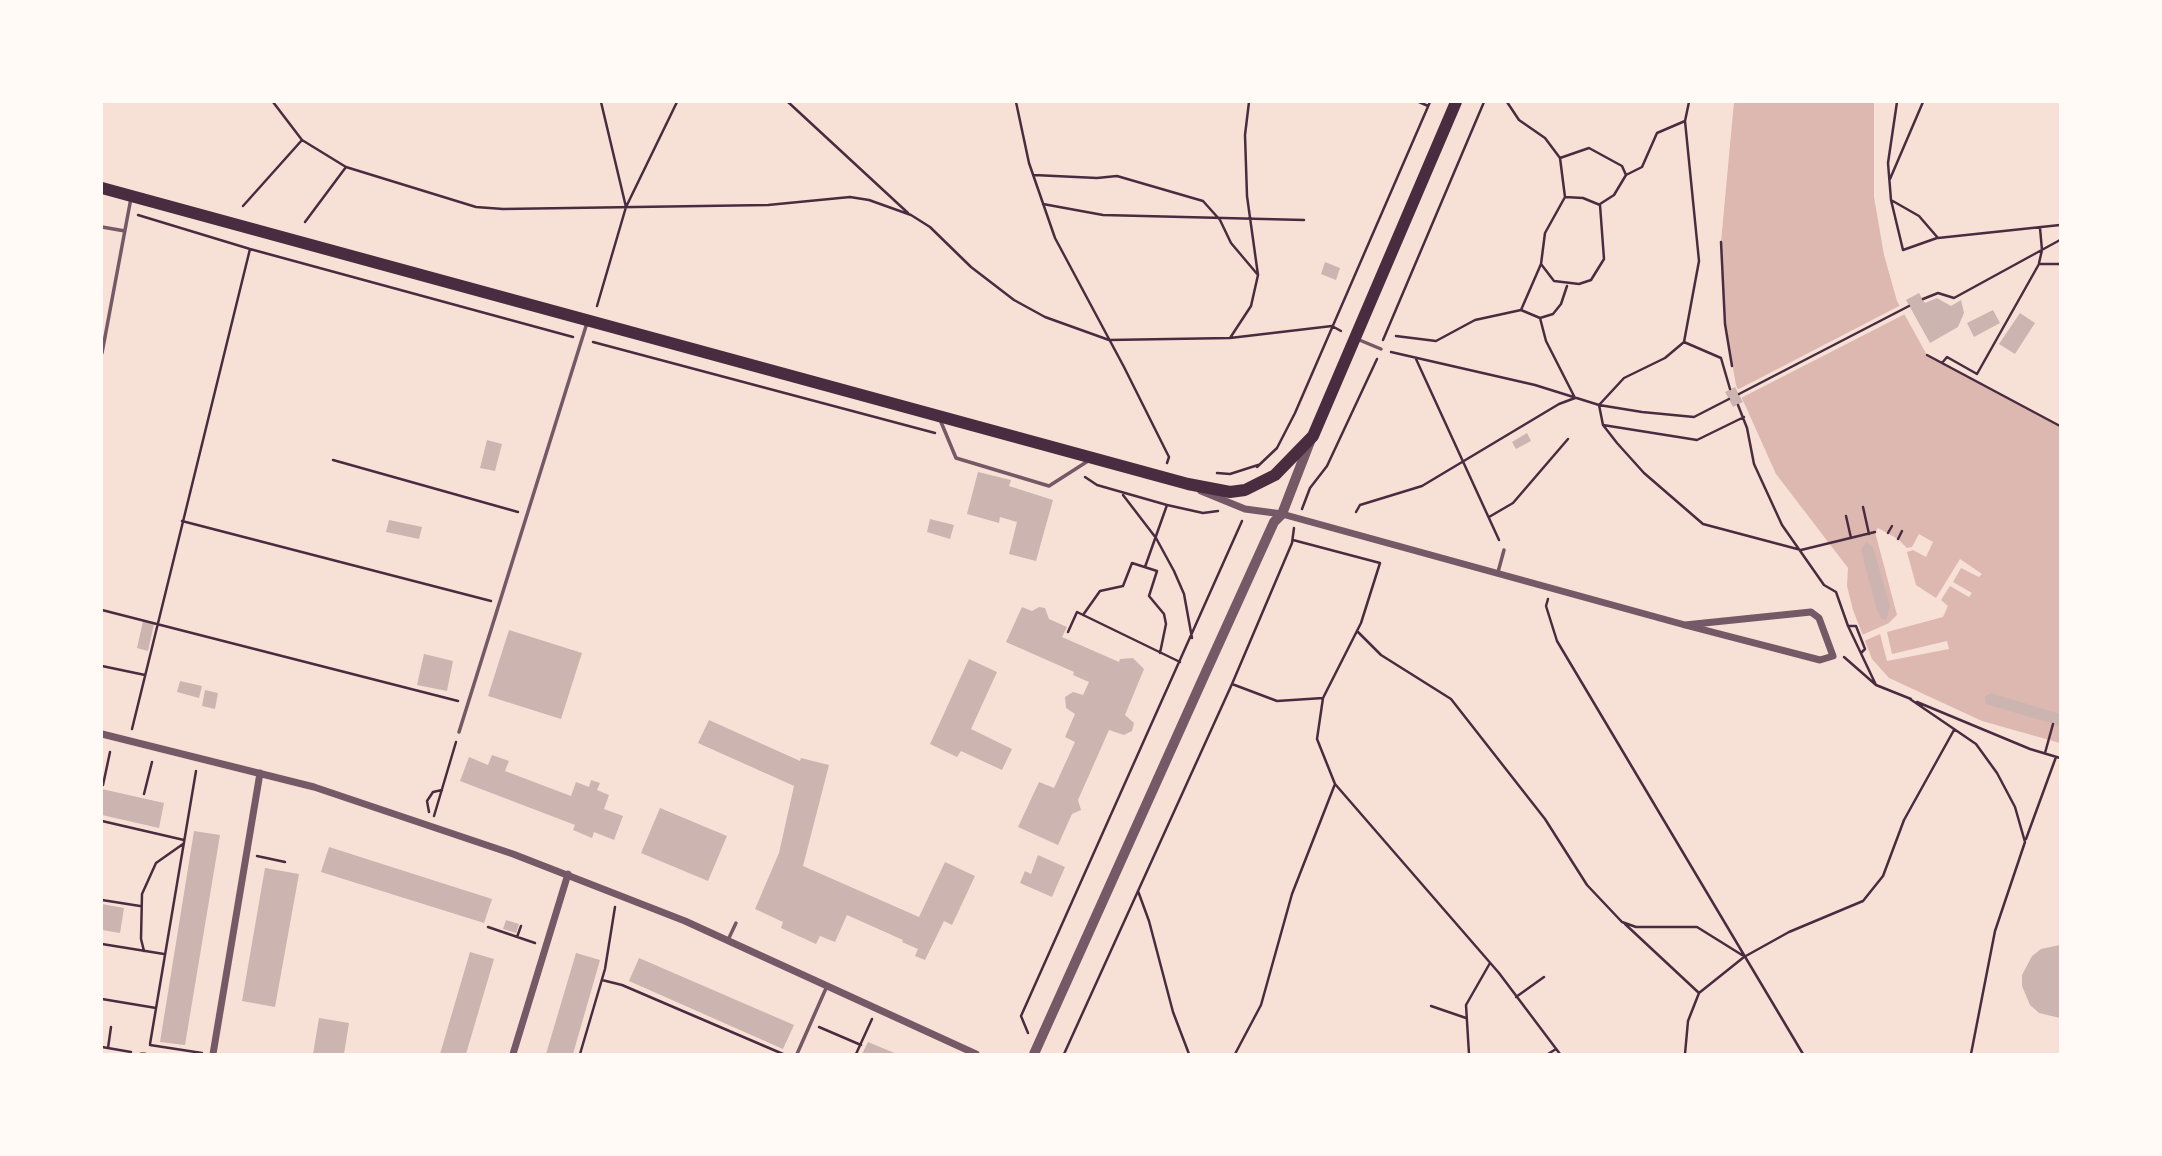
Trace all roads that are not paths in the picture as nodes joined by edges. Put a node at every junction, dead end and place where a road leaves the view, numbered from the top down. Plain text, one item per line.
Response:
1 (1456, 102) edge
2 (102, 188) edge
3 (131, 196) junction
4 (102, 227) edge
5 (124, 231) junction
6 (588, 319) junction
7 (1352, 337) junction
8 (1381, 349) road end
9 (102, 352) edge
10 (939, 417) junction
11 (1312, 436) junction
12 (1093, 458) junction
13 (1188, 484) junction
14 (1282, 514) junction
15 (1504, 550) road end
16 (1498, 573) junction
17 (1685, 625) junction
18 (459, 732) road end
19 (102, 734) edge
20 (260, 773) junction
21 (568, 874) junction
22 (736, 923) dead end
23 (728, 941) junction
24 (828, 985) junction
25 (214, 1054) edge
26 (513, 1055) edge
27 (797, 1055) edge
28 (976, 1055) edge
29 (1034, 1055) edge

1 - 7 main road
2 - 3 main road
3 - 5 lane
3 - 6 main road
4 - 5 lane
5 - 9 lane
6 - 10 main road
6 - 18 lane
7 - 8 lane
7 - 11 main road
10 - 12 main road
10 - 12 lane
11 - 13 main road
11 - 14 street
12 - 13 main road
13 - 14 street
14 - 16 street
14 - 29 street
15 - 16 lane
16 - 17 street
17 - 17 street
19 - 20 street
20 - 21 street
20 - 25 street
21 - 23 street
21 - 26 street
22 - 23 lane
23 - 24 street
24 - 27 lane
24 - 28 street

